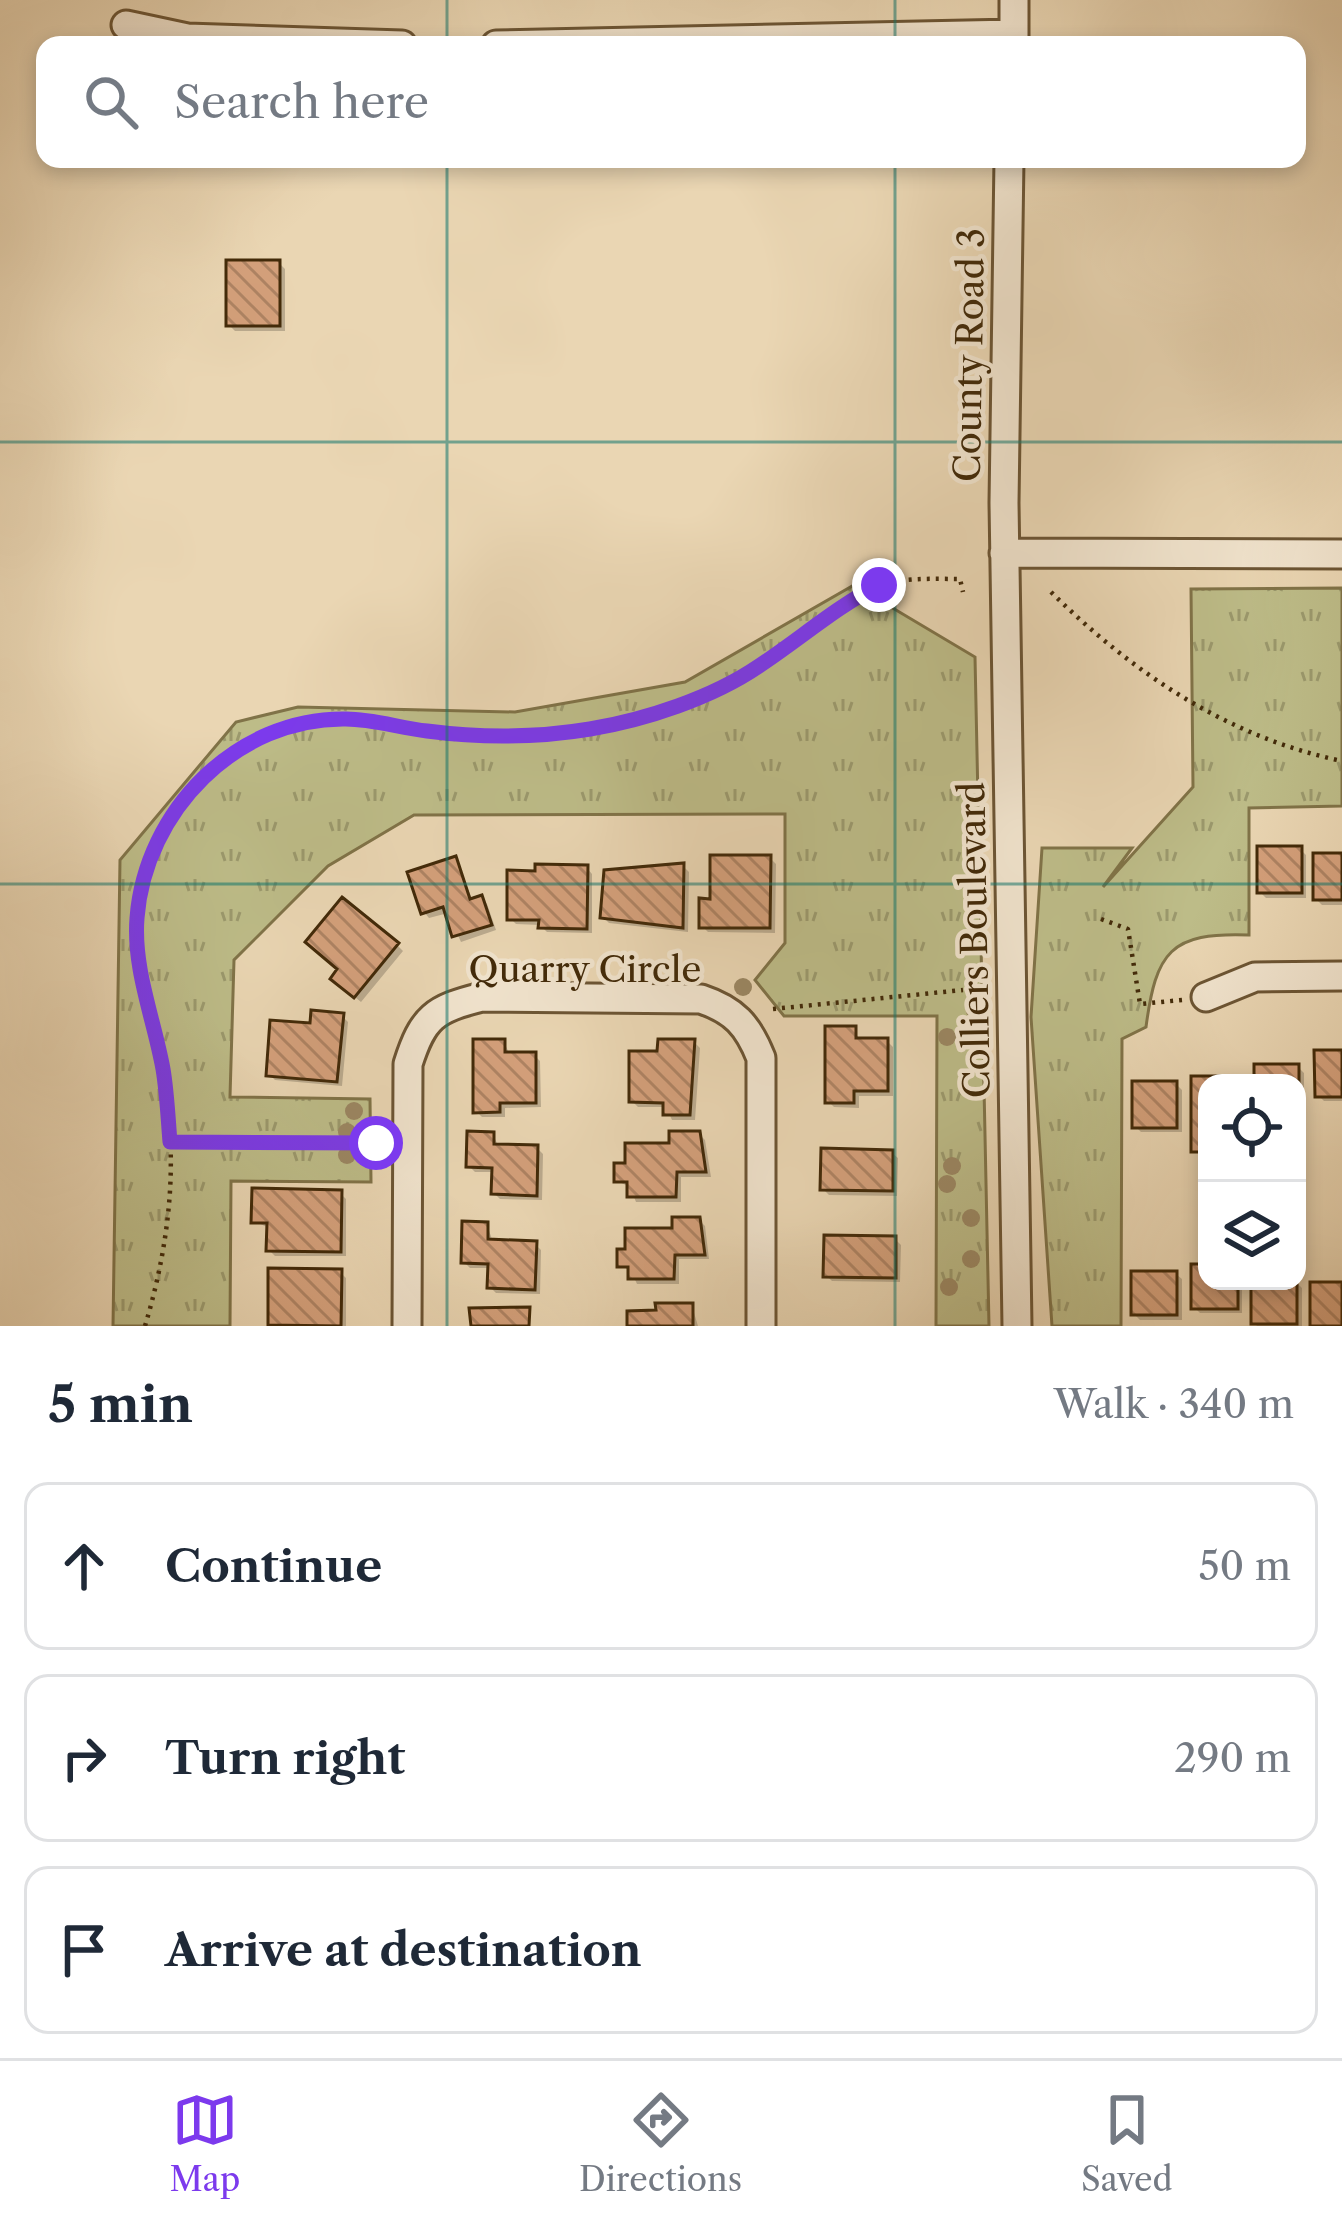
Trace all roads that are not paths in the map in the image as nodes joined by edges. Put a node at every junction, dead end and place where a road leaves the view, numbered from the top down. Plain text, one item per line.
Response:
1 (1014, 0) edge
2 (126, 25) dead end
3 (178, 36) edge
4 (1014, 36) edge
5 (1009, 168) edge
6 (1004, 553) junction
7 (1342, 554) edge
8 (1342, 976) edge
9 (1206, 997) road end
10 (407, 1326) edge
11 (761, 1326) edge
12 (1017, 1326) edge

1 - 4 street
2 - 3 street
5 - 6 street, County Road 3
6 - 7 street
6 - 12 street, Colliers Boulevard
8 - 9 street
10 - 11 street, Quarry Circle

